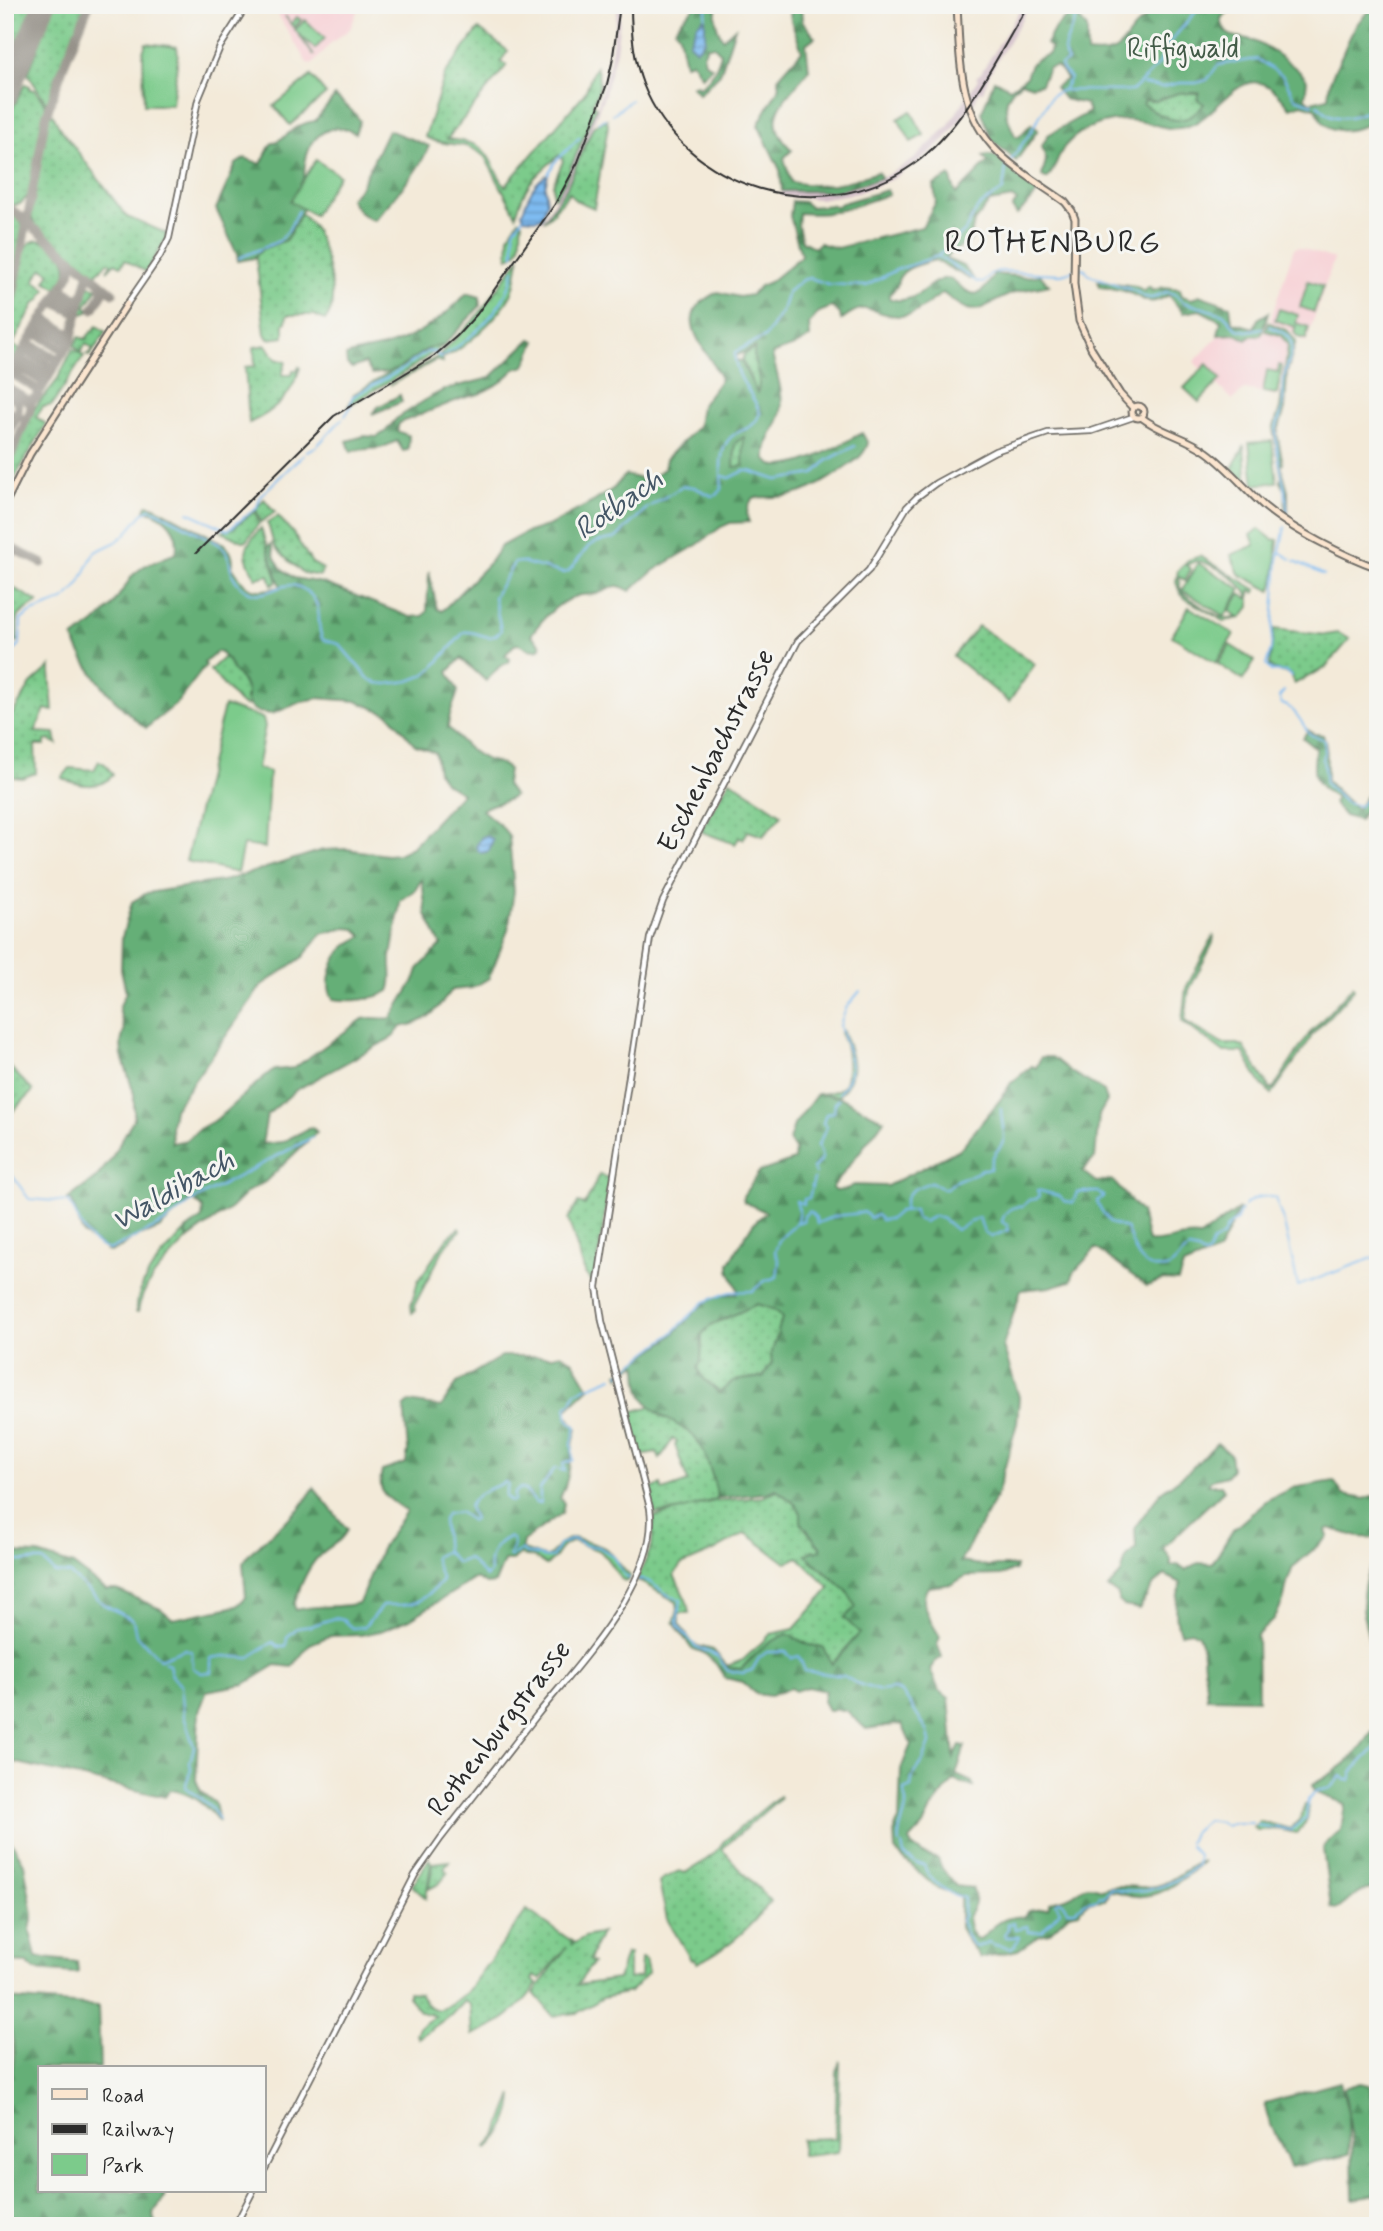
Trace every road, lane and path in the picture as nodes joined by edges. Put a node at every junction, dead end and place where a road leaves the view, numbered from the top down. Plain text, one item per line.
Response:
1 (247, 5) edge
2 (957, 5) edge
3 (128, 304) joint
4 (1133, 408) junction
5 (1133, 417) junction
6 (1141, 417) junction
7 (5, 504) edge
8 (1378, 568) edge
9 (597, 1294) joint
10 (266, 2164) edge
11 (252, 2192) edge
12 (235, 2226) edge

1 - 3 street
2 - 4 main road
3 - 7 main road
4 - 5 main road
4 - 6 main road
5 - 6 main road
5 - 9 street, Eschenbachstrasse
6 - 8 main road
9 - 10 street, Rothenburgstrasse
11 - 12 street

